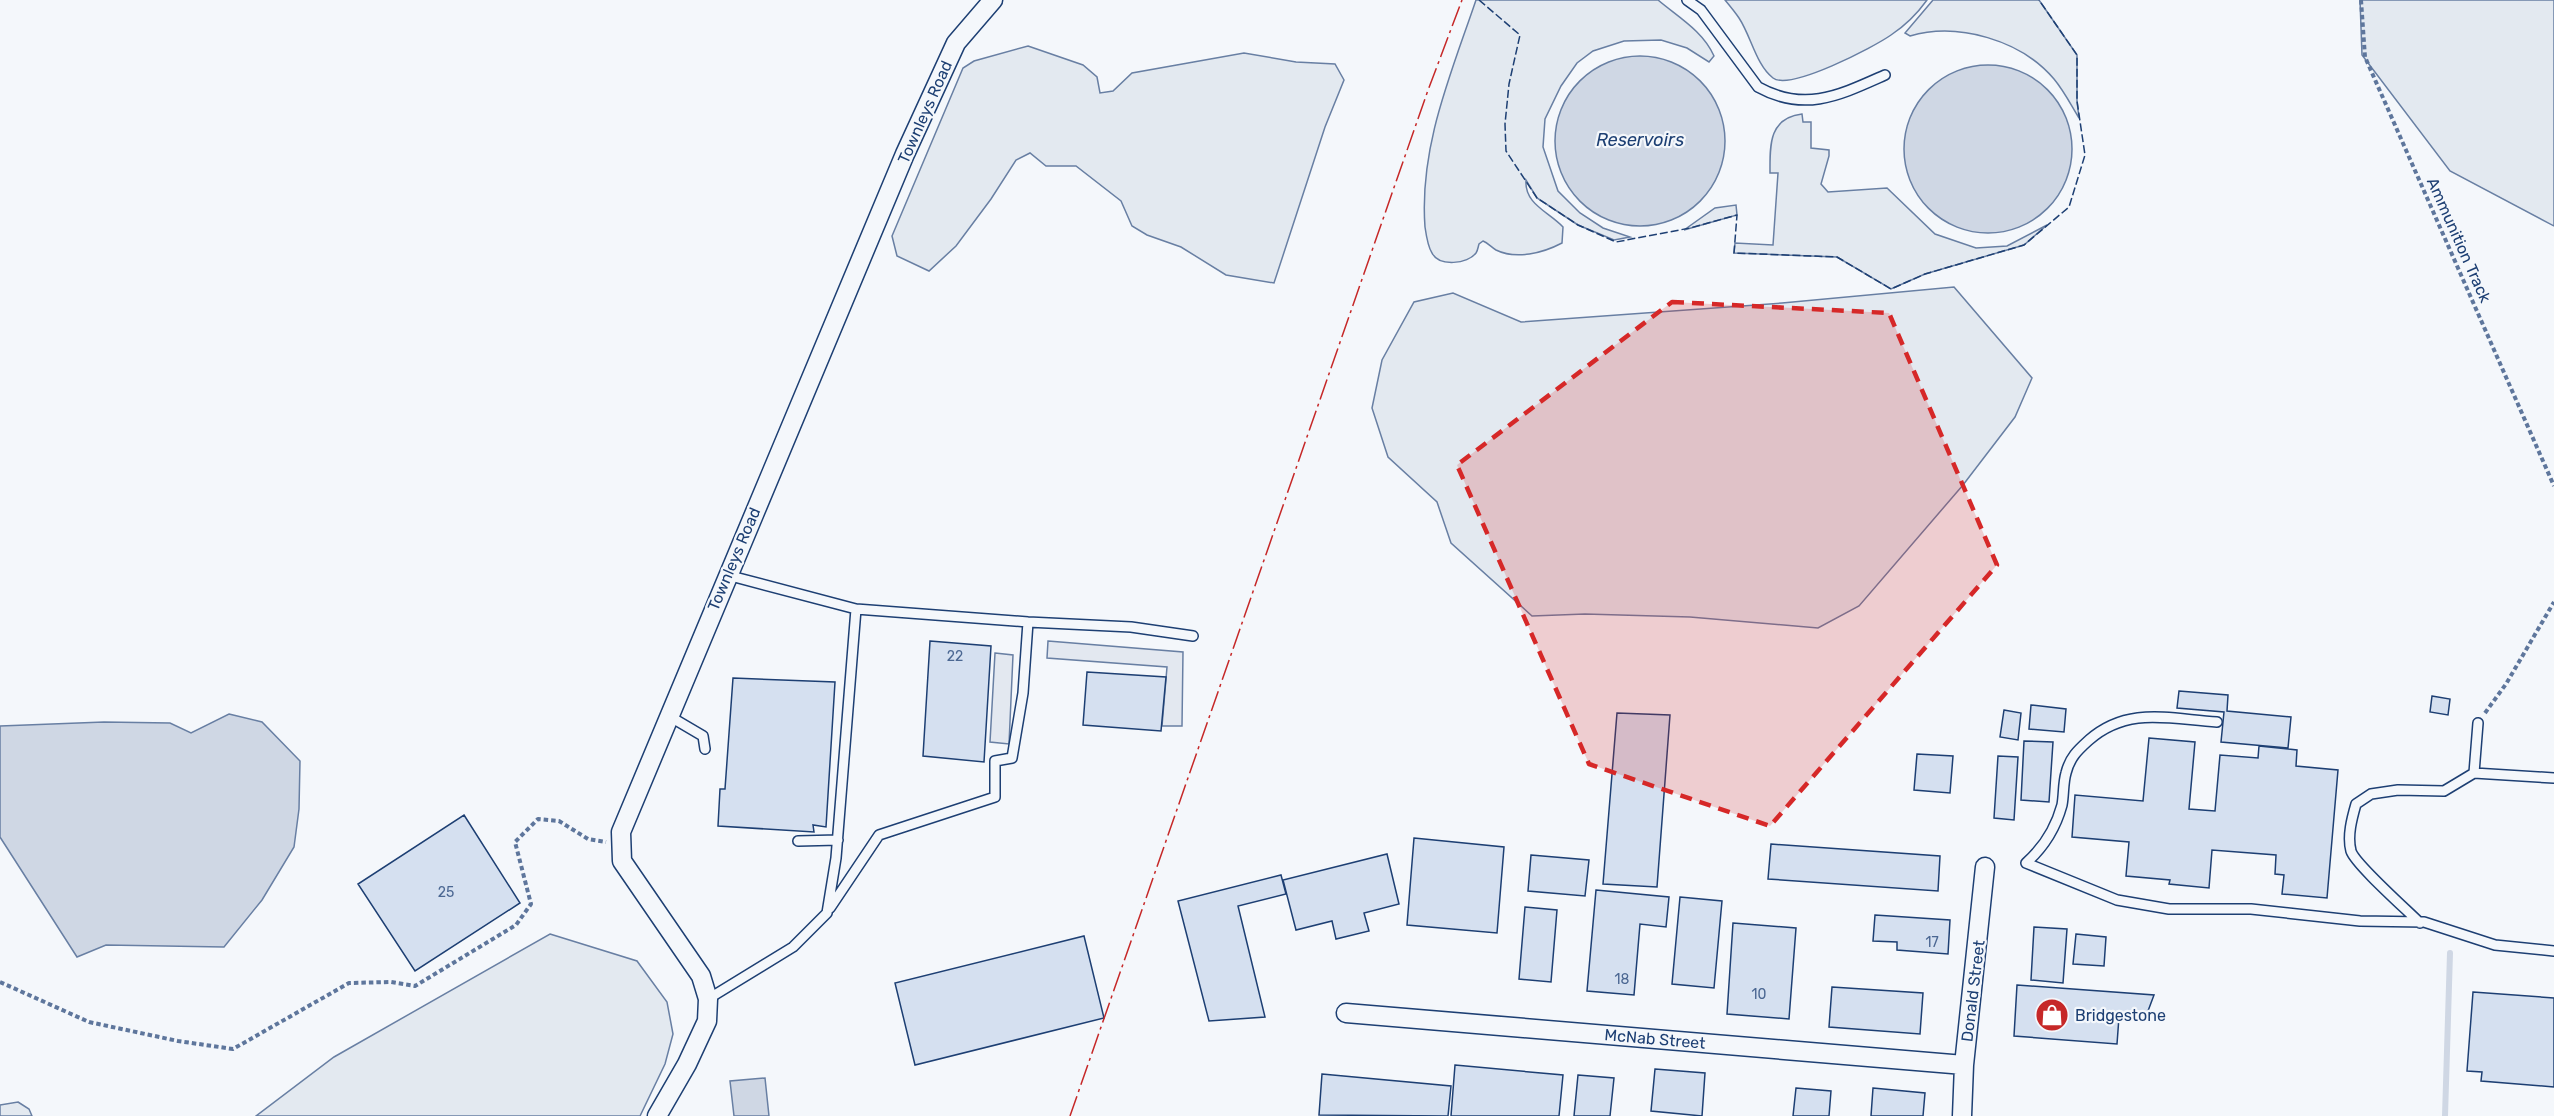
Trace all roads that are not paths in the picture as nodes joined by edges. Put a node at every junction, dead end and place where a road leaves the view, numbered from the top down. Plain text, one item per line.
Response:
1 (993, 0) edge
2 (1687, 0) edge
3 (1885, 75) dead end
4 (727, 575) junction
5 (856, 609) junction
6 (1028, 622) junction
7 (1193, 636) dead end
8 (669, 716) junction
9 (2217, 722) dead end
10 (2478, 723) road end
11 (705, 748) dead end
12 (2474, 773) junction
13 (2554, 778) edge
14 (838, 840) junction
15 (798, 841) dead end
16 (1985, 867) dead end
17 (827, 913) junction
18 (2420, 922) junction
19 (2554, 951) edge
20 (708, 999) junction
21 (1346, 1013) dead end
22 (1964, 1065) junction
23 (657, 1116) edge
24 (1962, 1116) edge

1 - 4 street, Townleys Road
2 - 3 lane
4 - 5 lane
4 - 8 street, Townleys Road
5 - 6 lane
5 - 14 lane
6 - 7 lane
6 - 17 lane
8 - 11 lane
8 - 20 street, Townleys Road
9 - 18 lane
10 - 12 lane
12 - 13 lane
12 - 18 lane
14 - 15 lane
14 - 17 lane
16 - 22 street, Donald Street
17 - 20 lane
18 - 19 lane
20 - 23 street
21 - 22 street, McNab Street
22 - 24 street, Donald Street

